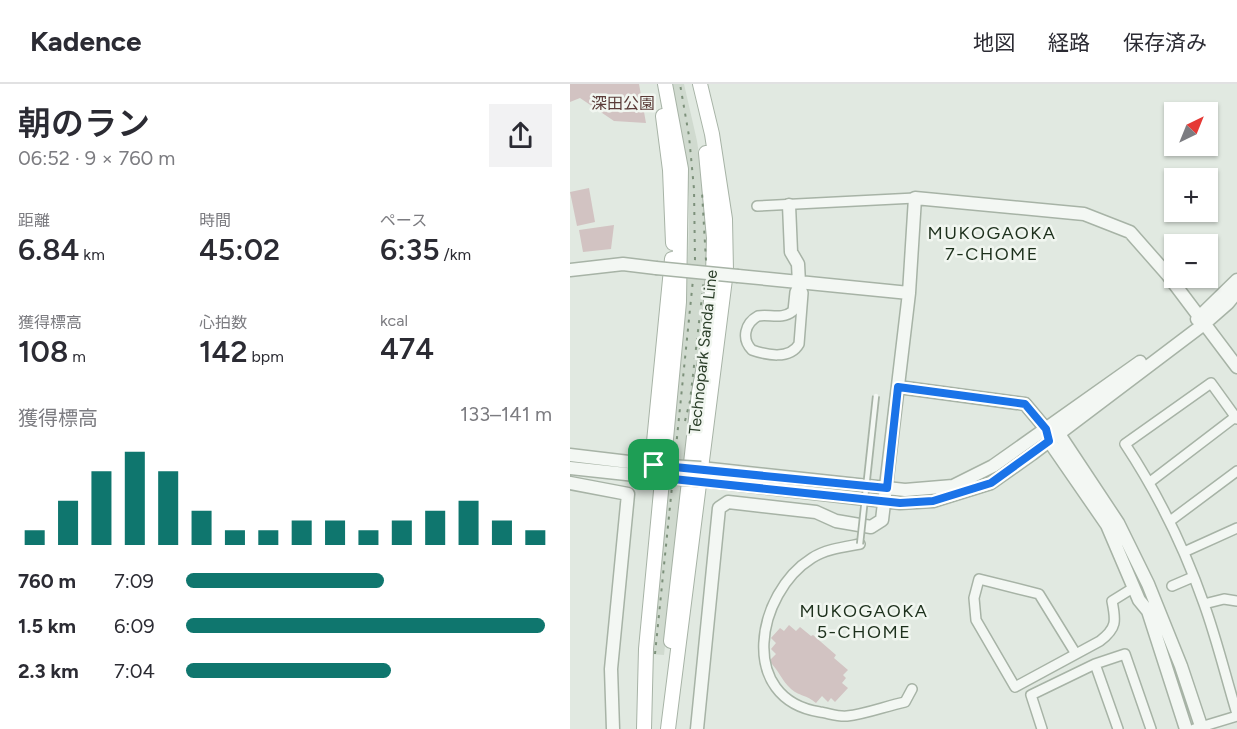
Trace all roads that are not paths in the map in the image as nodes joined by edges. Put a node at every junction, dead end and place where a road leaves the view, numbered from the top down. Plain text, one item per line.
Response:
1 (657, 84) edge
2 (665, 84) edge
3 (691, 84) edge
4 (700, 84) edge
5 (708, 161) junction
6 (681, 169) junction
7 (915, 198) junction
8 (789, 205) junction
9 (757, 206) dead end
10 (673, 248) junction
11 (570, 270) edge
12 (1237, 280) edge
13 (799, 283) junction
14 (724, 285) junction
15 (1237, 292) edge
16 (909, 293) junction
17 (1202, 321) junction
18 (1237, 367) edge
19 (898, 387) junction
20 (876, 396) dead end
21 (1236, 418) edge
22 (1051, 435) junction
23 (570, 455) edge
24 (570, 468) edge
25 (654, 471) junction
26 (1237, 471) edge
27 (700, 474) junction
28 (570, 483) edge
29 (1150, 483) junction
30 (886, 494) junction
31 (1170, 521) junction
32 (1237, 528) edge
33 (860, 544) joint
34 (1184, 552) junction
35 (1193, 577) junction
36 (1172, 586) dead end
37 (1133, 588) junction
38 (1237, 601) edge
39 (1204, 604) junction
40 (1077, 654) junction
41 (1095, 664) junction
42 (912, 689) dead end
43 (672, 706) junction
44 (1237, 715) edge
45 (635, 725) edge
46 (1199, 728) edge
47 (613, 729) edge
48 (644, 729) edge
49 (666, 729) edge
50 (674, 729) edge
51 (697, 729) edge
52 (1042, 729) edge
53 (1118, 729) edge
54 (1151, 729) edge
55 (1186, 729) edge

1 - 10 main road
2 - 6 main road, Technopark Sanda Line
3 - 5 main road, Technopark Sanda Line
4 - 14 main road
5 - 14 main road
5 - 49 main road, Technopark Sanda Line
6 - 10 main road
6 - 48 main road, Technopark Sanda Line
7 - 8 street
7 - 16 street
7 - 17 street
8 - 9 street
8 - 13 street
10 - 25 main road
11 - 13 street, bridge
12 - 17 street
13 - 13 street
13 - 16 street
14 - 27 main road
15 - 17 street
16 - 19 street
17 - 18 street
17 - 22 street
19 - 22 street
19 - 30 street
20 - 33 lane, bridge
21 - 29 street
21 - 29 street
22 - 30 street
22 - 37 street
22 - 46 street
23 - 25 street
24 - 25 street
25 - 27 street, bridge
25 - 45 main road
26 - 31 street
27 - 30 street
27 - 43 main road
28 - 47 street
29 - 31 street
30 - 51 street
31 - 34 street
32 - 34 street
33 - 42 street
34 - 35 street
35 - 36 street
35 - 39 street
37 - 40 street
37 - 55 street
38 - 39 street
39 - 44 street
40 - 40 street
41 - 52 street
41 - 53 street
41 - 54 street
43 - 49 main road
43 - 50 main road
44 - 46 street

